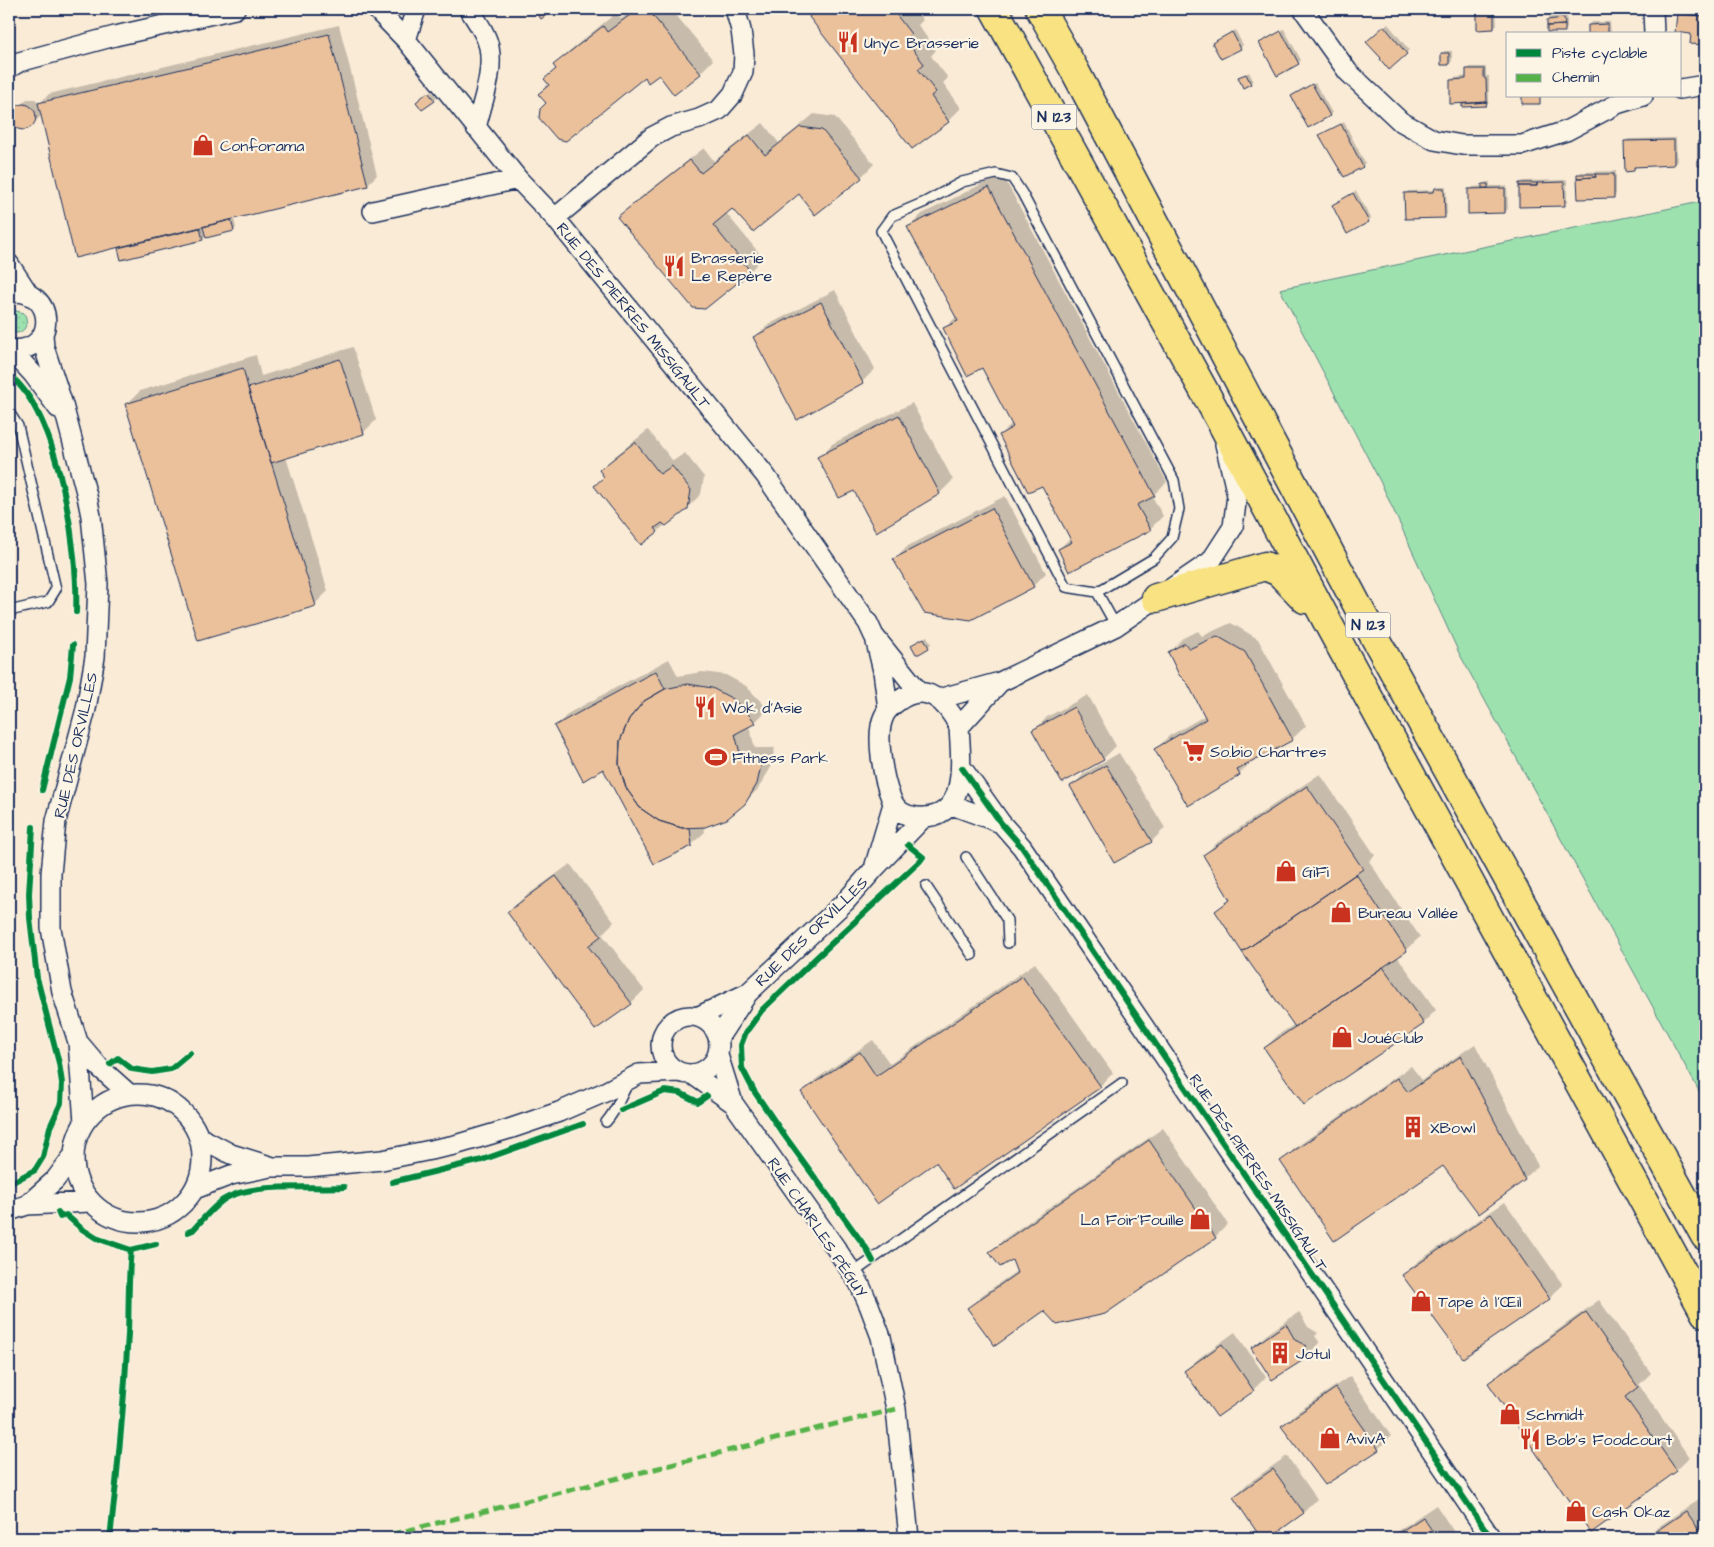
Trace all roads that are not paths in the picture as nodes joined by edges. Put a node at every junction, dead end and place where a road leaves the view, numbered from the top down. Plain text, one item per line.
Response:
1 (234, 9) edge
2 (376, 9) edge
3 (416, 9) edge
4 (468, 9) edge
5 (735, 9) edge
6 (994, 9) edge
7 (1040, 9) edge
8 (1303, 9) edge
9 (1653, 9) edge
10 (1654, 32) edge
11 (406, 40) junction
12 (12, 63) edge
13 (1705, 85) edge
14 (1682, 89) edge
15 (1636, 98) edge
16 (476, 128) junction
17 (518, 179) junction
18 (372, 211) dead end
19 (555, 218) junction
20 (9, 264) edge
21 (9, 294) edge
22 (30, 296) junction
23 (43, 335) junction
24 (9, 349) edge
25 (9, 412) edge
26 (66, 419) junction
27 (1220, 420) junction
28 (1097, 592) junction
29 (1156, 598) junction
30 (9, 611) edge
31 (1330, 625) junction
32 (1116, 626) junction
33 (874, 636) junction
34 (1000, 682) junction
35 (919, 692) junction
36 (938, 699) junction
37 (888, 709) junction
38 (959, 727) junction
39 (962, 768) junction
40 (893, 804) junction
41 (952, 805) junction
42 (924, 817) junction
43 (1001, 823) junction
44 (966, 857) dead end
45 (874, 869) junction
46 (926, 886) dead end
47 (1008, 942) dead end
48 (972, 955) dead end
49 (748, 992) junction
50 (699, 1016) junction
51 (661, 1039) junction
52 (78, 1042) junction
53 (718, 1046) junction
54 (685, 1073) junction
55 (635, 1076) junction
56 (1122, 1083) dead end
57 (128, 1093) junction
58 (733, 1103) junction
59 (84, 1122) junction
60 (606, 1122) dead end
61 (199, 1137) junction
62 (73, 1156) junction
63 (271, 1166) junction
64 (195, 1189) junction
65 (91, 1202) junction
66 (18, 1208) edge
67 (1705, 1236) edge
68 (853, 1273) junction
69 (1705, 1312) edge
70 (909, 1538) edge
71 (1491, 1538) edge

1 - 12 street
2 - 11 street, RUE DES PIERRES MISSIGAULT
3 - 11 street
4 - 16 street
5 - 19 street
6 - 27 main road, N 123
7 - 67 main road, N 123
8 - 15 street
9 - 10 street
11 - 16 street, RUE DES PIERRES MISSIGAULT
13 - 14 street
16 - 17 street, RUE DES PIERRES MISSIGAULT
17 - 18 street
17 - 19 street, RUE DES PIERRES MISSIGAULT
19 - 33 street, RUE DES PIERRES MISSIGAULT
20 - 22 street
21 - 22 street
22 - 23 street, RUE DES ORVILLES
23 - 24 street
23 - 26 street, RUE DES ORVILLES
24 - 26 street, RUE DES ORVILLES
25 - 30 lane
26 - 52 street, RUE DES ORVILLES
27 - 29 street
27 - 31 main road, N 123
28 - 28 lane
28 - 32 lane
29 - 31 main road
29 - 32 street
31 - 69 main road, N 123
32 - 34 street
33 - 35 street, RUE DES PIERRES MISSIGAULT
33 - 37 street, RUE DES PIERRES MISSIGAULT
34 - 36 street
34 - 38 street
35 - 36 street
35 - 37 street
36 - 38 street
37 - 40 street
38 - 39 street
39 - 41 street
39 - 43 street, RUE DES PIERRES MISSIGAULT
40 - 42 street
40 - 45 street, RUE DES ORVILLES
41 - 42 street
41 - 43 street
42 - 45 street, RUE DES ORVILLES
43 - 71 street, RUE DES PIERRES MISSIGAULT
44 - 47 lane
45 - 49 street, RUE DES ORVILLES
46 - 48 lane
49 - 50 street, RUE DES ORVILLES
49 - 53 street, RUE DES ORVILLES
50 - 51 street
50 - 53 street
51 - 54 street
51 - 55 street
52 - 57 street, RUE DES ORVILLES
52 - 59 street, RUE DES ORVILLES
53 - 54 street
53 - 58 street, RUE CHARLES PÉGUY
54 - 55 street
54 - 58 street, RUE CHARLES PÉGUY
55 - 60 lane
55 - 63 street
56 - 68 lane
57 - 59 street
57 - 61 street
58 - 68 street, RUE CHARLES PÉGUY
59 - 62 street
61 - 63 street
61 - 64 street
62 - 65 street
62 - 66 street
63 - 64 street
64 - 65 street
65 - 66 street
68 - 70 street, RUE CHARLES PÉGUY

